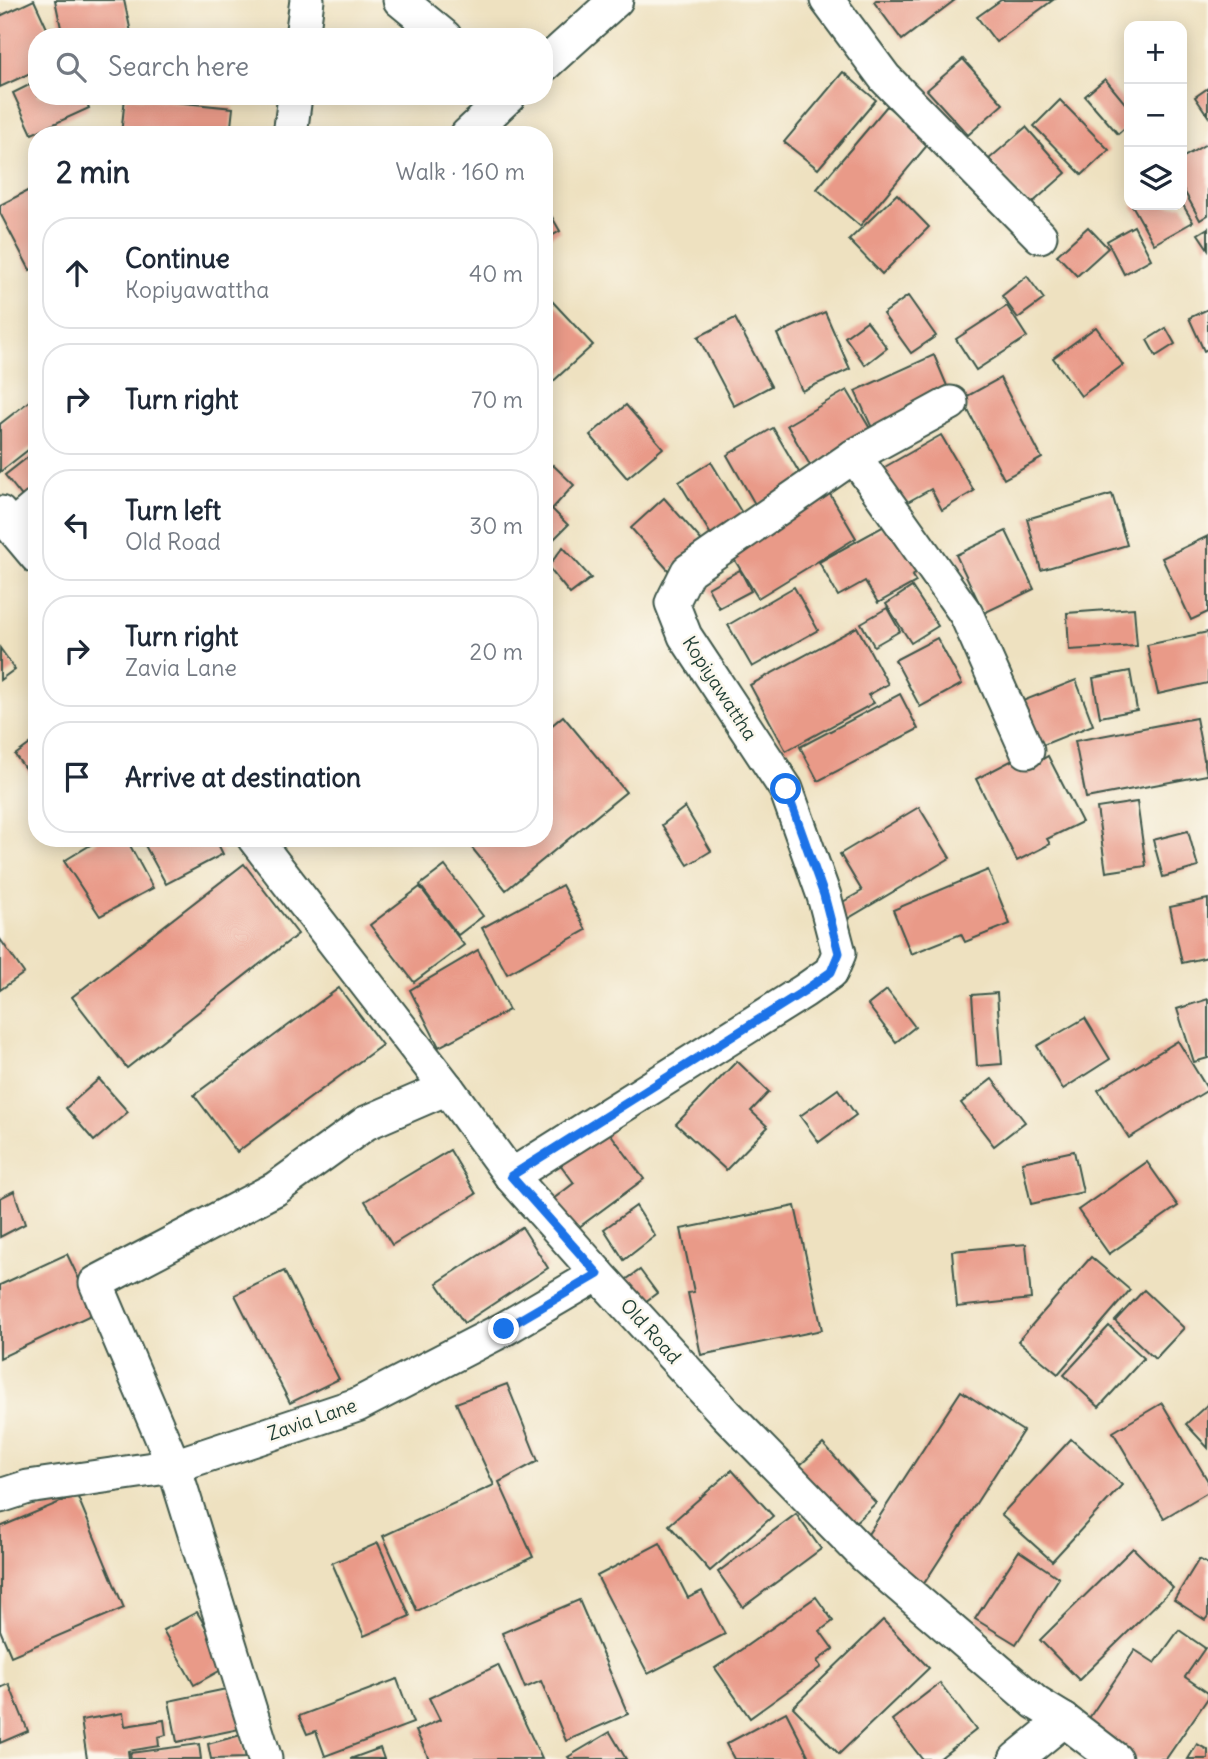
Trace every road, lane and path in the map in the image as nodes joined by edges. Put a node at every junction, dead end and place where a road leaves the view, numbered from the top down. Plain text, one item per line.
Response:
1 (307, 0) edge
2 (400, 0) edge
3 (616, 0) edge
4 (827, 0) edge
5 (303, 28) edge
6 (434, 28) edge
7 (553, 57) edge
8 (294, 105) edge
9 (499, 105) edge
10 (291, 126) edge
11 (477, 126) edge
12 (1040, 236) dead end
13 (951, 403) dead end
14 (854, 457) junction
15 (17, 515) edge
16 (28, 538) edge
17 (1027, 751) dead end
18 (261, 847) edge
19 (447, 1088) junction
20 (511, 1176) junction
21 (598, 1274) junction
22 (174, 1466) junction
23 (0, 1496) edge
24 (1065, 1720) junction
25 (265, 1759) edge
26 (1016, 1759) edge
27 (1115, 1759) edge

1 - 5 street
2 - 6 street
3 - 7 street
4 - 12 street
8 - 10 street
9 - 11 street
13 - 14 street, Kopiyawattha
14 - 17 street
14 - 20 street, Kopiyawattha
15 - 16 street
18 - 19 street, Old Road
19 - 20 street, Old Road
19 - 22 street
20 - 21 street, Old Road
21 - 22 street, Zavia Lane
21 - 24 street, Old Road
22 - 23 street, Zavia Lane
22 - 25 street
24 - 26 street
24 - 27 street, Old Road

